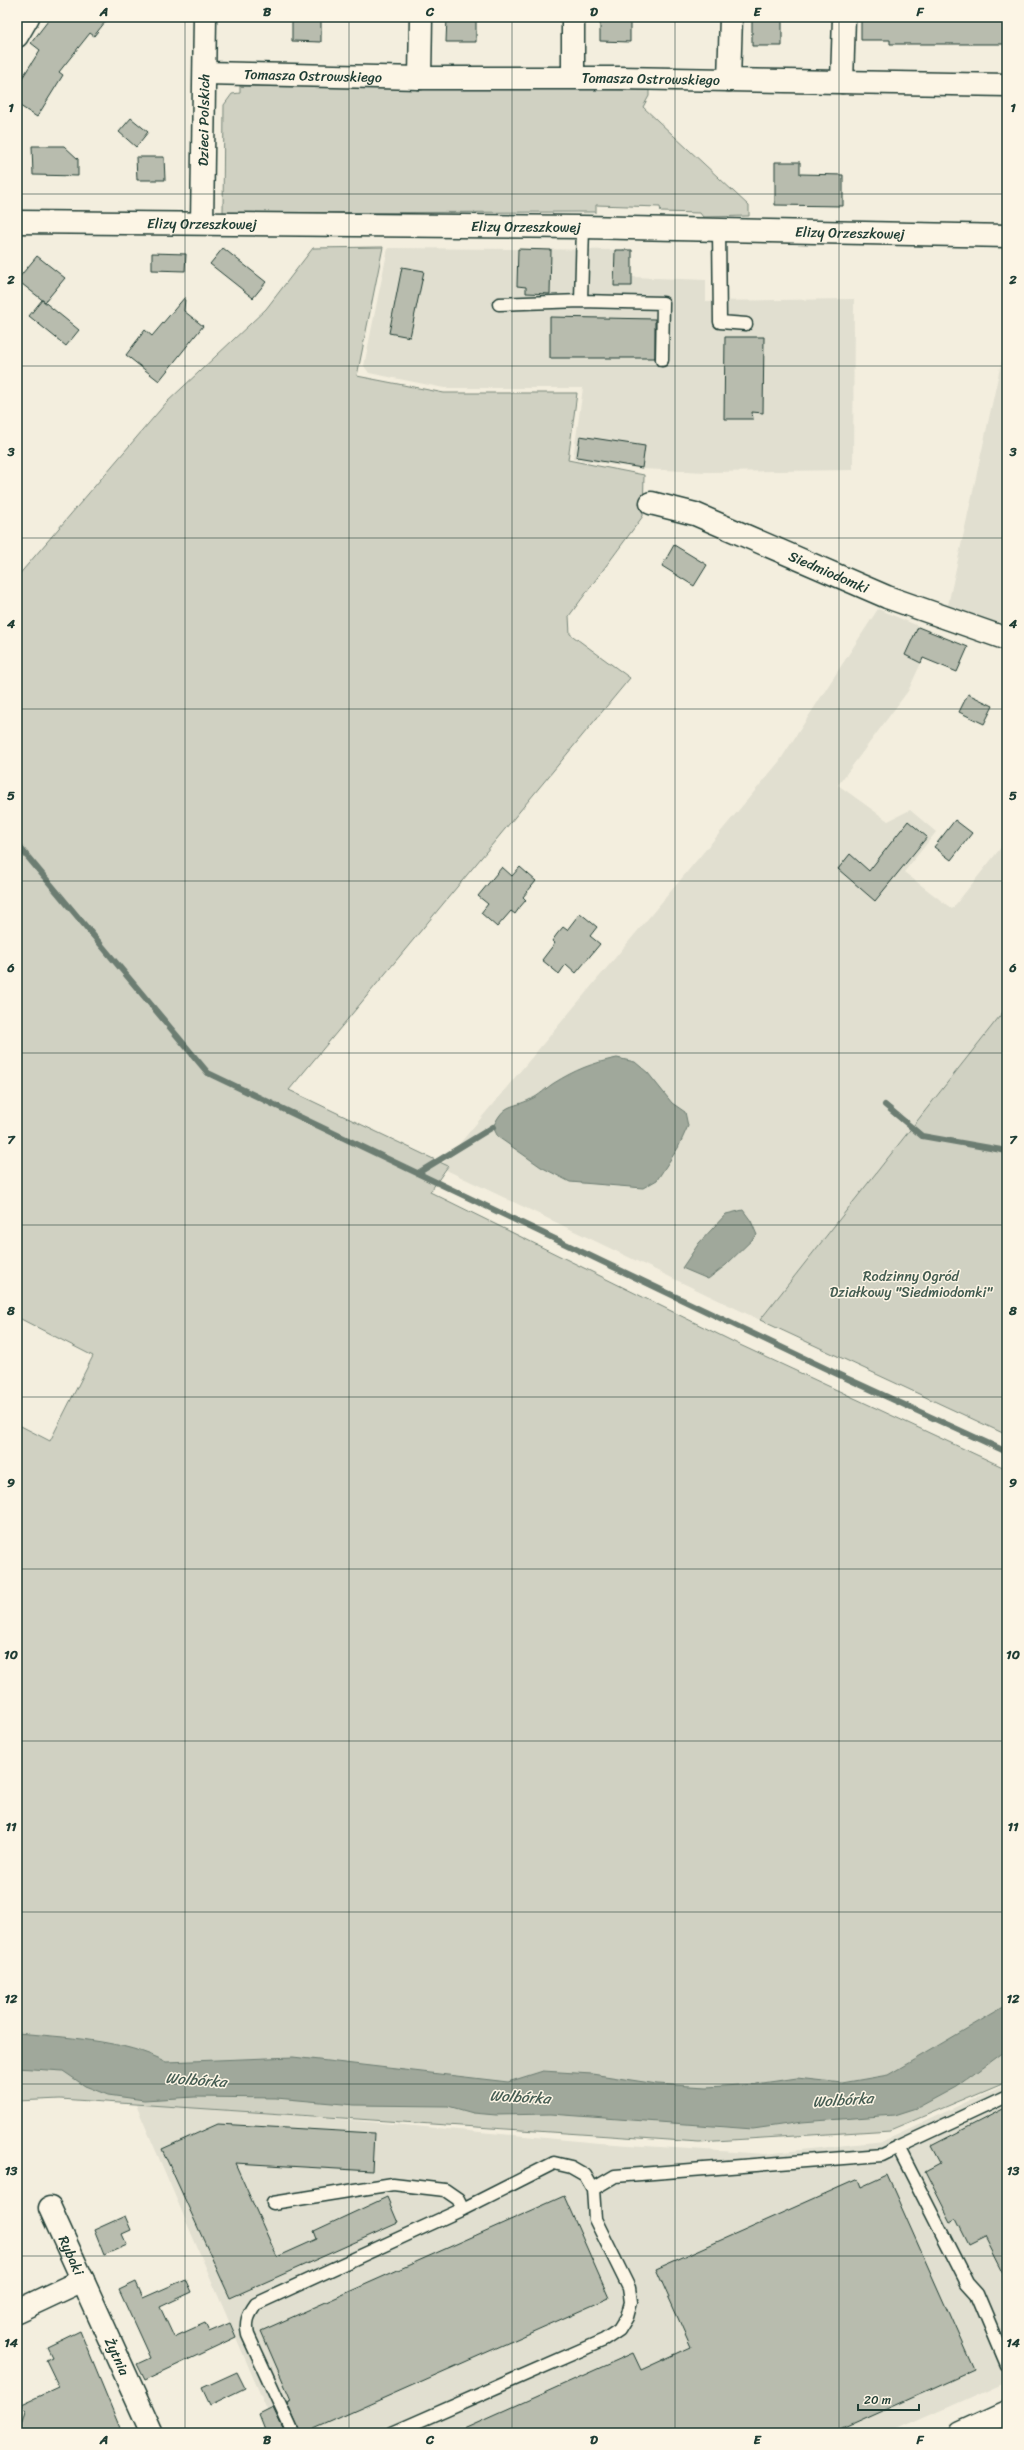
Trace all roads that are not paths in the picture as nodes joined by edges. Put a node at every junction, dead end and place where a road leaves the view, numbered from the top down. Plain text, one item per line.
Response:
1 (28, 17) edge
2 (206, 17) edge
3 (421, 17) edge
4 (573, 17) edge
5 (731, 17) edge
6 (844, 17) edge
7 (17, 36) edge
8 (205, 73) junction
9 (573, 77) junction
10 (420, 78) junction
11 (729, 80) junction
12 (842, 82) junction
13 (1007, 84) edge
14 (17, 211) edge
15 (44, 221) junction
16 (17, 222) edge
17 (202, 223) junction
18 (583, 227) junction
19 (718, 231) junction
20 (1007, 236) edge
21 (581, 301) junction
22 (499, 304) dead end
23 (746, 324) dead end
24 (662, 360) dead end
25 (651, 503) dead end
26 (1007, 639) edge
27 (1007, 2096) edge
28 (898, 2147) junction
29 (593, 2189) junction
30 (273, 2202) dead end
31 (50, 2208) dead end
32 (463, 2209) junction
33 (83, 2280) junction
34 (17, 2311) edge
35 (1007, 2365) edge
36 (1007, 2412) edge
37 (152, 2433) edge
38 (293, 2433) edge
39 (392, 2433) edge
40 (961, 2433) edge

1 - 7 street
2 - 8 street, Dzieci Polskich
3 - 10 street
4 - 9 street, Tomasza Ostrowskiego
5 - 11 street, Tomasza Ostrowskiego
6 - 12 street
8 - 10 street, Tomasza Ostrowskiego
8 - 17 street, Dzieci Polskich
9 - 10 street, Tomasza Ostrowskiego
9 - 11 street, Tomasza Ostrowskiego
11 - 12 street, Tomasza Ostrowskiego
12 - 13 street, Tomasza Ostrowskiego
14 - 15 street, Elizy Orzeszkowej
15 - 16 street, Elizy Orzeszkowej
15 - 17 street, Elizy Orzeszkowej
17 - 18 street, Elizy Orzeszkowej
18 - 19 street, Elizy Orzeszkowej
18 - 21 lane
19 - 20 street, Elizy Orzeszkowej
19 - 23 lane
21 - 22 lane
21 - 24 lane
25 - 26 street, Siedmiodomki
27 - 28 lane
28 - 29 lane
28 - 35 lane
29 - 32 lane
29 - 39 lane
30 - 32 lane
31 - 33 street, Rybaki
32 - 38 lane
33 - 34 street, Rybaki
33 - 37 street, Żytnia
36 - 40 street

